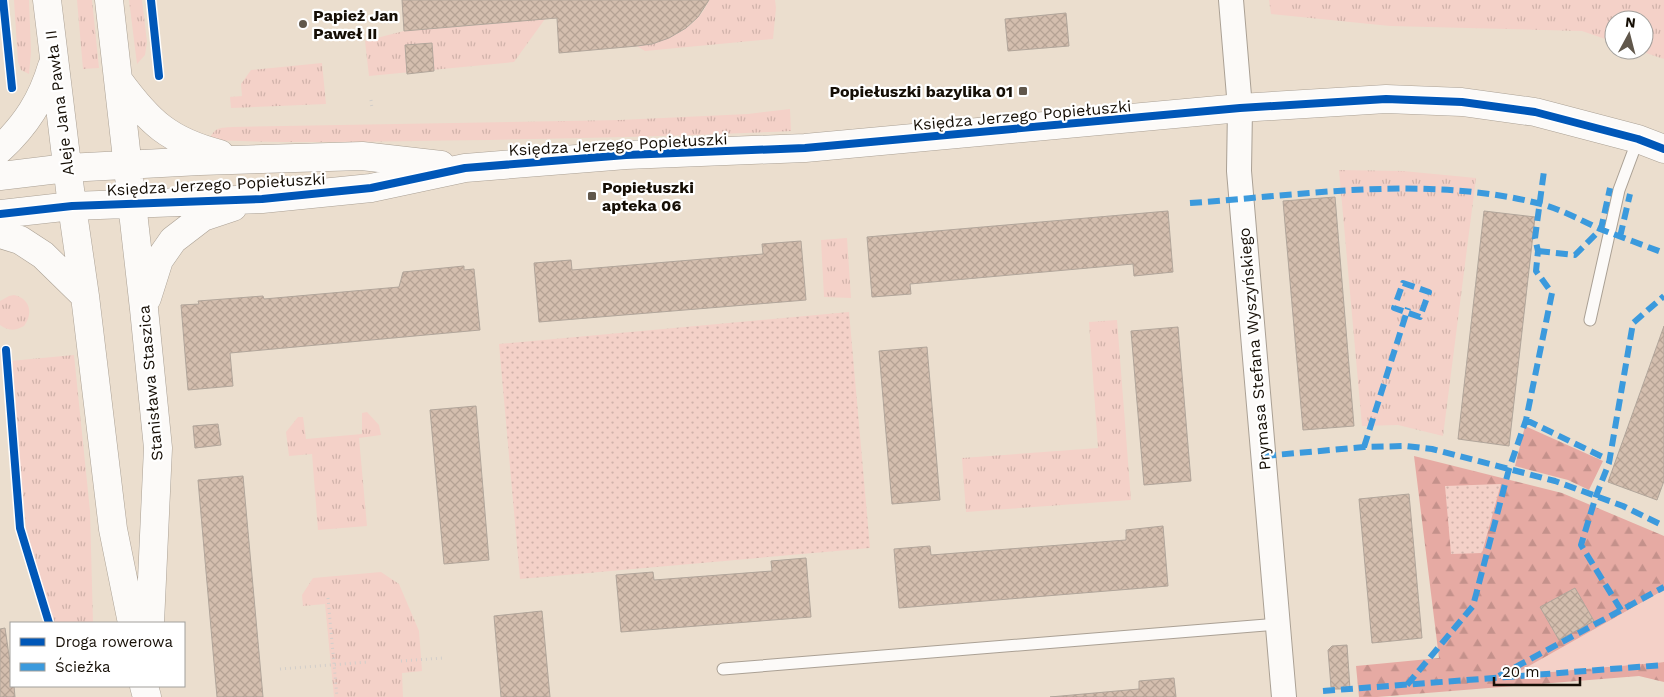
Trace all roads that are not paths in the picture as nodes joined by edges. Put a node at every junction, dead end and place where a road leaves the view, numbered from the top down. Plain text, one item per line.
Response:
1 (47, 0) edge
2 (109, 0) edge
3 (1232, 0) edge
4 (54, 62) junction
5 (117, 78) junction
6 (1240, 108) junction
7 (1638, 139) junction
8 (0, 149) edge
9 (1664, 149) edge
10 (244, 160) junction
11 (127, 164) junction
12 (67, 168) junction
13 (465, 168) junction
14 (0, 176) edge
15 (262, 199) junction
16 (132, 203) junction
17 (72, 206) junction
18 (0, 214) edge
19 (0, 234) edge
20 (85, 296) junction
21 (144, 309) junction
22 (1590, 320) dead end
23 (132, 622) edge
24 (150, 622) edge
25 (1278, 624) junction
26 (723, 669) dead end
27 (1284, 697) edge

1 - 4 street, Aleje Jana Pawła II
2 - 5 street
3 - 6 street, Prymasa Stefana Wyszyńskiego
4 - 8 street
4 - 12 street, Aleje Jana Pawła II
5 - 10 street
5 - 11 street
6 - 7 street, Księdza Jerzego Popiełuszki
6 - 13 street, Księdza Jerzego Popiełuszki
6 - 25 street, Prymasa Stefana Wyszyńskiego
7 - 9 street, Księdza Jerzego Popiełuszki
7 - 22 lane
10 - 11 street, Księdza Jerzego Popiełuszki
10 - 13 street, Księdza Jerzego Popiełuszki
11 - 12 street, Księdza Jerzego Popiełuszki
11 - 16 street
12 - 14 street, Księdza Jerzego Popiełuszki
12 - 17 street, Aleje Jana Pawła II
13 - 15 street, Księdza Jerzego Popiełuszki
15 - 16 street, Księdza Jerzego Popiełuszki
15 - 21 street
16 - 17 street, Księdza Jerzego Popiełuszki
16 - 21 street, Stanisława Staszica
17 - 18 street, Księdza Jerzego Popiełuszki
17 - 20 street
19 - 20 street
20 - 23 street
21 - 24 street, Stanisława Staszica
25 - 26 lane
25 - 27 street, Prymasa Stefana Wyszyńskiego

